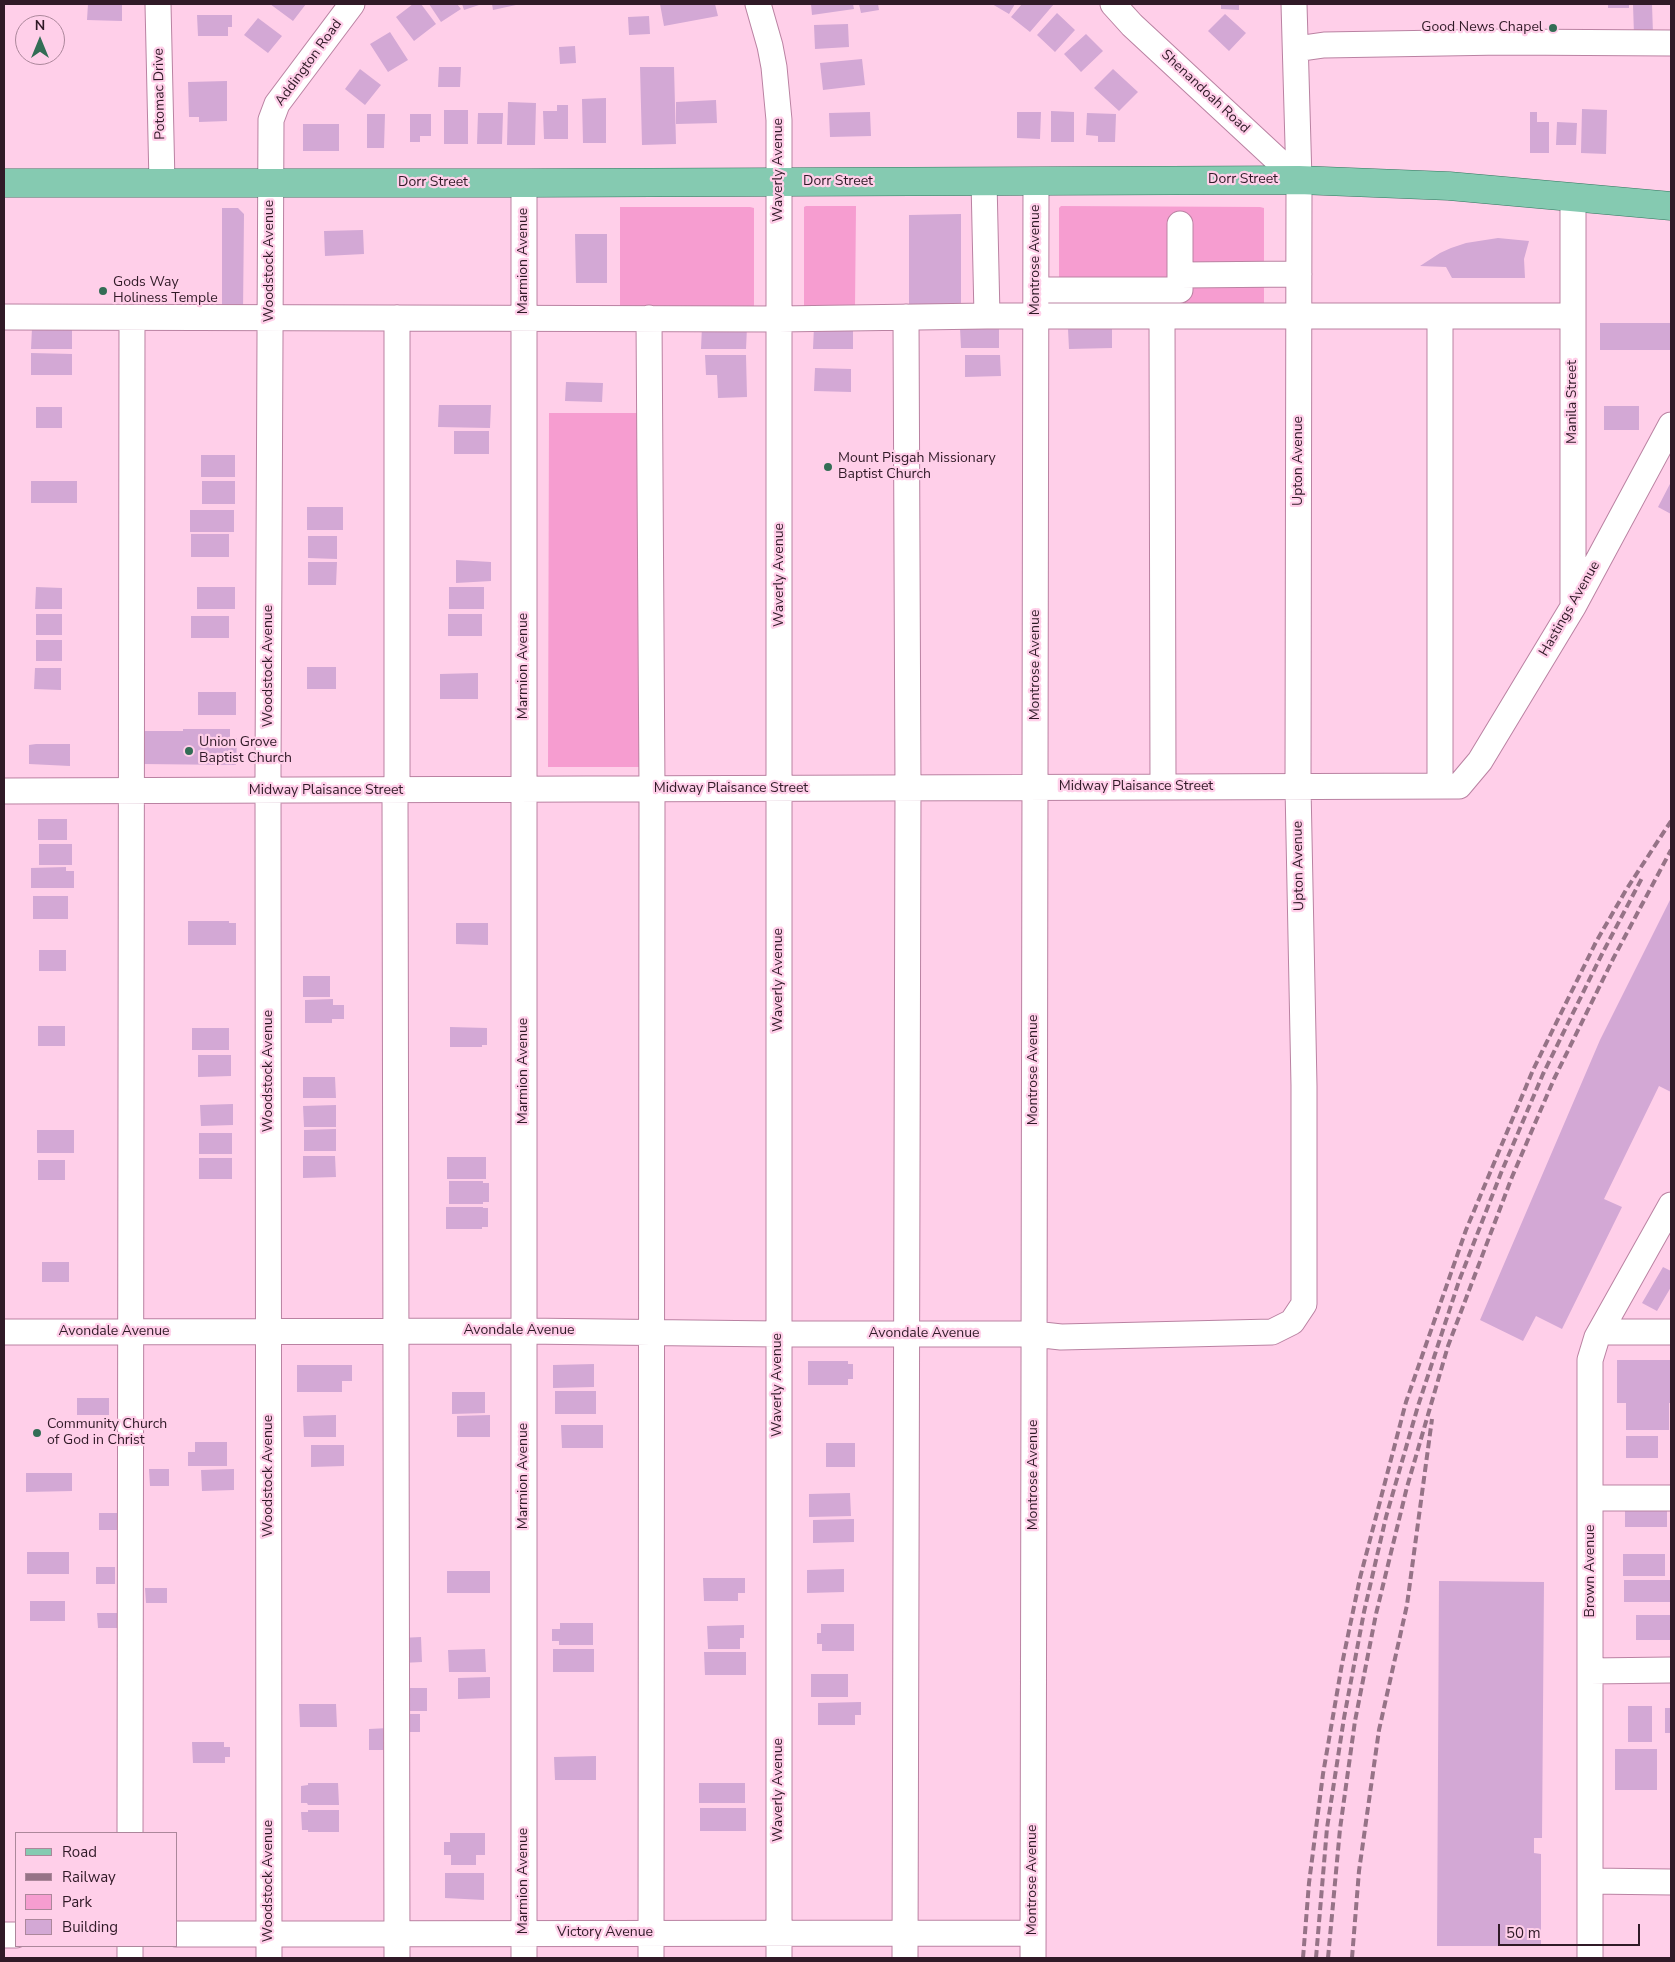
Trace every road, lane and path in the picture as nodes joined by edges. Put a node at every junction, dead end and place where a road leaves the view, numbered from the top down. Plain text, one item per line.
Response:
1 (158, 4) edge
2 (352, 4) edge
3 (758, 4) edge
4 (1113, 4) edge
5 (1294, 4) edge
6 (1671, 43) edge
7 (1296, 49) junction
8 (1299, 180) junction
9 (984, 181) junction
10 (1036, 181) junction
11 (779, 182) junction
12 (4, 183) edge
13 (162, 183) junction
14 (270, 183) junction
15 (524, 183) junction
16 (1573, 197) junction
17 (1671, 206) edge
18 (1180, 224) dead end
19 (1180, 274) junction
20 (1299, 274) junction
21 (1036, 290) junction
22 (987, 316) junction
23 (1036, 316) junction
24 (1162, 316) junction
25 (1299, 316) junction
26 (1440, 316) junction
27 (1573, 316) junction
28 (4, 317) edge
29 (906, 317) junction
30 (132, 318) junction
31 (397, 318) junction
32 (524, 318) junction
33 (650, 318) junction
34 (270, 319) junction
35 (780, 319) junction
36 (1671, 425) edge
37 (1572, 607) junction
38 (1450, 786) junction
39 (1163, 787) junction
40 (1298, 787) junction
41 (908, 788) junction
42 (1036, 788) junction
43 (780, 789) junction
44 (524, 790) junction
45 (652, 790) junction
46 (4, 791) edge
47 (268, 791) junction
48 (396, 791) junction
49 (132, 792) junction
50 (1671, 1205) edge
51 (269, 1331) junction
52 (397, 1331) junction
53 (524, 1331) junction
54 (4, 1332) edge
55 (130, 1332) junction
56 (1600, 1332) junction
57 (1671, 1332) edge
58 (652, 1333) junction
59 (778, 1334) junction
60 (907, 1334) junction
61 (1034, 1334) junction
62 (1591, 1498) junction
63 (1671, 1498) edge
64 (1671, 1670) edge
65 (1590, 1671) junction
66 (130, 1832) edge
67 (1590, 1881) junction
68 (1671, 1882) edge
69 (651, 1933) junction
70 (779, 1933) junction
71 (905, 1933) junction
72 (1033, 1933) junction
73 (178, 1934) edge
74 (269, 1934) junction
75 (524, 1934) junction
76 (397, 1946) edge
77 (269, 1958) edge
78 (524, 1958) edge
79 (651, 1958) edge
80 (779, 1958) edge
81 (905, 1958) edge
82 (1033, 1958) edge
83 (1590, 1958) edge

1 - 13 street, Potomac Drive
2 - 14 street, Addington Road
3 - 11 street, Waverly Avenue
4 - 8 street, Shenandoah Road
5 - 7 street, Upton Avenue
6 - 7 street
7 - 8 street, Upton Avenue
8 - 10 main road, Dorr Street
8 - 16 main road, Dorr Street
8 - 20 street, Upton Avenue
9 - 10 main road, Dorr Street
9 - 11 main road, Dorr Street
9 - 22 street
10 - 21 street, Montrose Avenue
11 - 15 main road, Dorr Street
11 - 35 street, Waverly Avenue
12 - 13 main road, Dorr Street
13 - 14 main road, Dorr Street
14 - 15 main road, Dorr Street
14 - 34 street, Woodstock Avenue
15 - 32 street, Marmion Avenue
16 - 17 main road, Dorr Street
16 - 27 street, Manila Street
18 - 19 street
19 - 20 street
19 - 21 street
20 - 25 street, Upton Avenue
21 - 23 street, Montrose Avenue
22 - 23 street
22 - 29 street
23 - 24 street
23 - 42 street, Montrose Avenue
24 - 25 street
24 - 39 street
25 - 26 street
25 - 40 street, Upton Avenue
26 - 27 street
26 - 38 street
27 - 37 street, Manila Street
28 - 30 street
29 - 35 street
29 - 41 street
30 - 34 street
30 - 49 street
31 - 32 street
31 - 34 street
31 - 48 street
32 - 33 street
32 - 44 street, Marmion Avenue
33 - 35 street
33 - 45 street
34 - 47 street, Woodstock Avenue
35 - 43 street, Waverly Avenue
36 - 37 street, Hastings Avenue
37 - 38 street, Hastings Avenue
38 - 40 street, Midway Plaisance Street
39 - 40 street, Midway Plaisance Street
39 - 42 street, Midway Plaisance Street
40 - 61 street, Upton Avenue
41 - 42 street, Midway Plaisance Street
41 - 43 street, Midway Plaisance Street
41 - 60 street
42 - 61 street, Montrose Avenue
43 - 45 street, Midway Plaisance Street
43 - 59 street, Waverly Avenue
44 - 45 street, Midway Plaisance Street
44 - 48 street, Midway Plaisance Street
44 - 53 street, Marmion Avenue
45 - 58 street
46 - 49 street, Midway Plaisance Street
47 - 48 street, Midway Plaisance Street
47 - 49 street, Midway Plaisance Street
47 - 51 street, Woodstock Avenue
48 - 52 street
49 - 55 street
50 - 56 street, Brown Avenue
51 - 52 street, Avondale Avenue
51 - 55 street, Avondale Avenue
51 - 74 street, Woodstock Avenue
52 - 53 street, Avondale Avenue
52 - 76 street
53 - 58 street, Avondale Avenue
53 - 75 street, Marmion Avenue
54 - 55 street, Avondale Avenue
55 - 66 street
56 - 57 street
56 - 62 street, Brown Avenue
58 - 59 street, Avondale Avenue
58 - 69 street
59 - 60 street, Avondale Avenue
59 - 70 street, Waverly Avenue
60 - 61 street, Avondale Avenue
60 - 71 street
61 - 72 street, Montrose Avenue
62 - 63 street
62 - 65 street, Brown Avenue
64 - 65 street
65 - 67 street, Brown Avenue
67 - 68 street
67 - 83 street, Brown Avenue
69 - 70 street, Victory Avenue
69 - 75 street, Victory Avenue
69 - 79 street
70 - 71 street, Victory Avenue
70 - 80 street, Waverly Avenue
71 - 72 street, Victory Avenue
71 - 81 street
72 - 82 street, Montrose Avenue
73 - 74 street, Victory Avenue
74 - 76 street, Victory Avenue
74 - 77 street, Woodstock Avenue
75 - 76 street, Victory Avenue
75 - 78 street, Marmion Avenue

